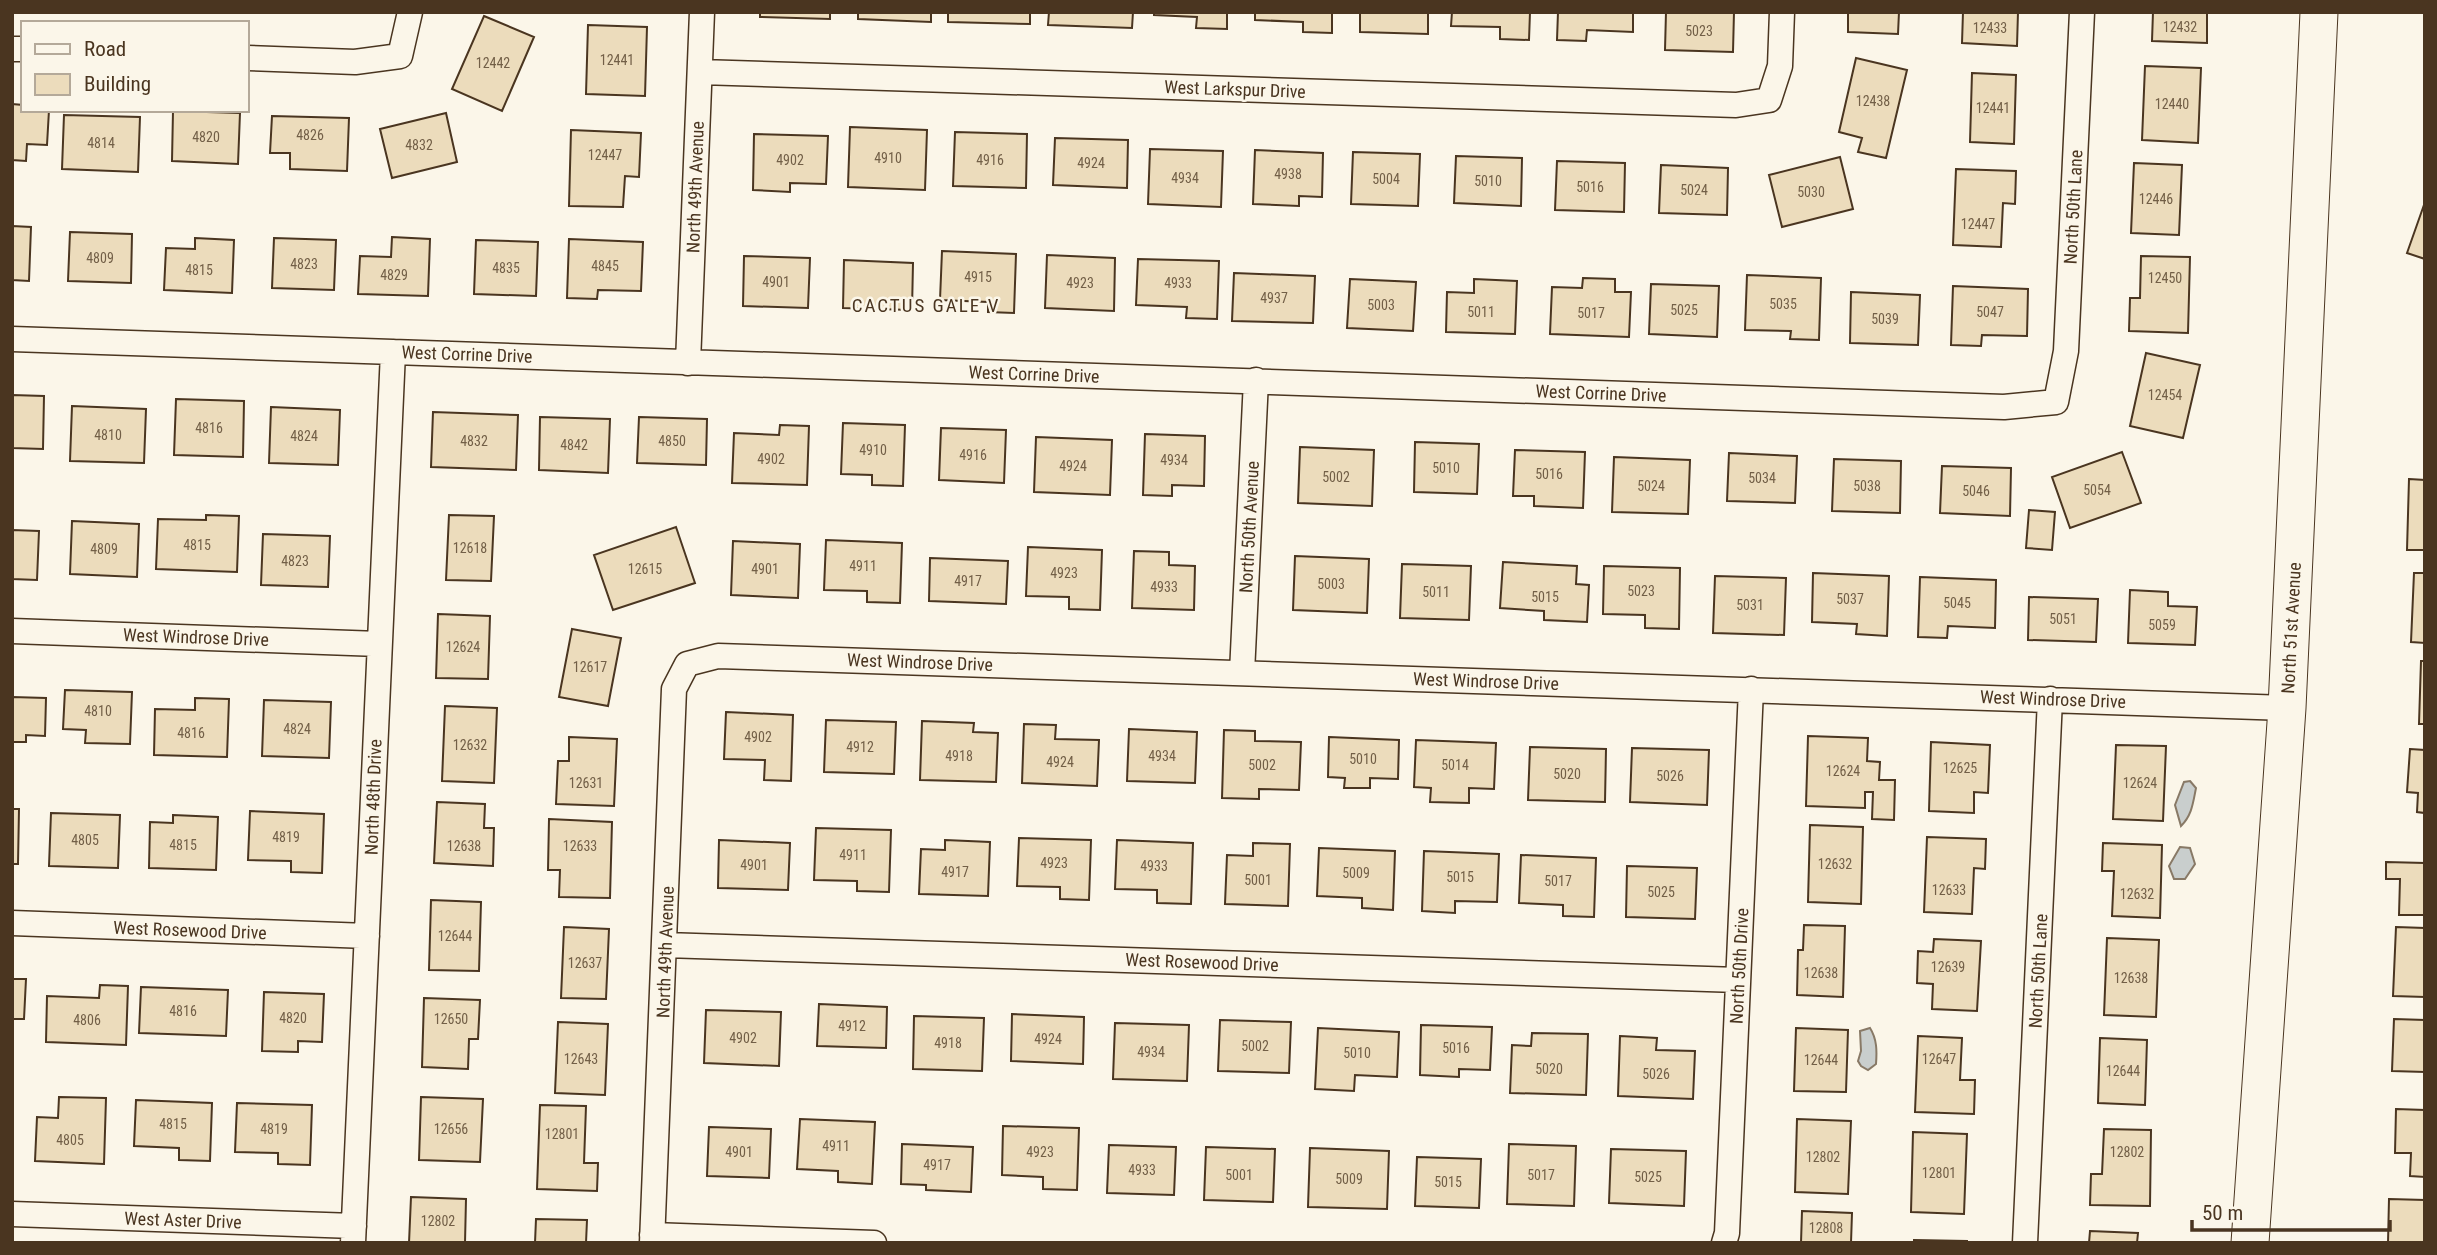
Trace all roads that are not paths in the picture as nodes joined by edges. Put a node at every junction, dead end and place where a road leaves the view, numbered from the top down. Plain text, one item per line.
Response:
1 (410, 12) edge
2 (702, 12) edge
3 (1782, 12) edge
4 (2082, 12) edge
5 (2319, 12) edge
6 (248, 58) edge
7 (700, 72) junction
8 (12, 339) edge
9 (393, 352) junction
10 (688, 363) junction
11 (1256, 380) junction
12 (2056, 402) joint
13 (12, 631) edge
14 (379, 644) junction
15 (687, 664) joint
16 (1242, 673) junction
17 (1751, 689) junction
18 (2050, 699) junction
19 (2287, 708) junction
20 (12, 923) edge
21 (367, 936) junction
22 (665, 944) junction
23 (1738, 980) junction
24 (12, 1214) edge
25 (354, 1234) edge
26 (652, 1239) edge
27 (874, 1243) edge
28 (1724, 1243) edge
29 (2025, 1243) edge
30 (2250, 1243) edge

1 - 6 street
2 - 7 street, North 49th Avenue
3 - 7 street, West Larkspur Drive
4 - 12 street, North 50th Lane
5 - 19 main road, North 51st Avenue
7 - 10 street, North 49th Avenue
8 - 9 street, West Corrine Drive
9 - 10 street, West Corrine Drive
9 - 14 street, North 48th Drive
10 - 11 street, West Corrine Drive
11 - 12 street, West Corrine Drive
11 - 16 street, North 50th Avenue
13 - 14 street, West Windrose Drive
14 - 21 street, North 48th Drive
15 - 16 street, West Windrose Drive
15 - 22 street, North 49th Avenue
16 - 17 street, West Windrose Drive
17 - 18 street, West Windrose Drive
17 - 23 street, North 50th Drive
18 - 19 street, West Windrose Drive
18 - 29 street, North 50th Lane
19 - 30 main road, North 51st Avenue
20 - 21 street, West Rosewood Drive
21 - 25 street, North 48th Drive
22 - 23 street, West Rosewood Drive
22 - 26 street, North 49th Avenue
23 - 28 street, North 50th Drive
24 - 25 street, West Aster Drive
26 - 27 street

